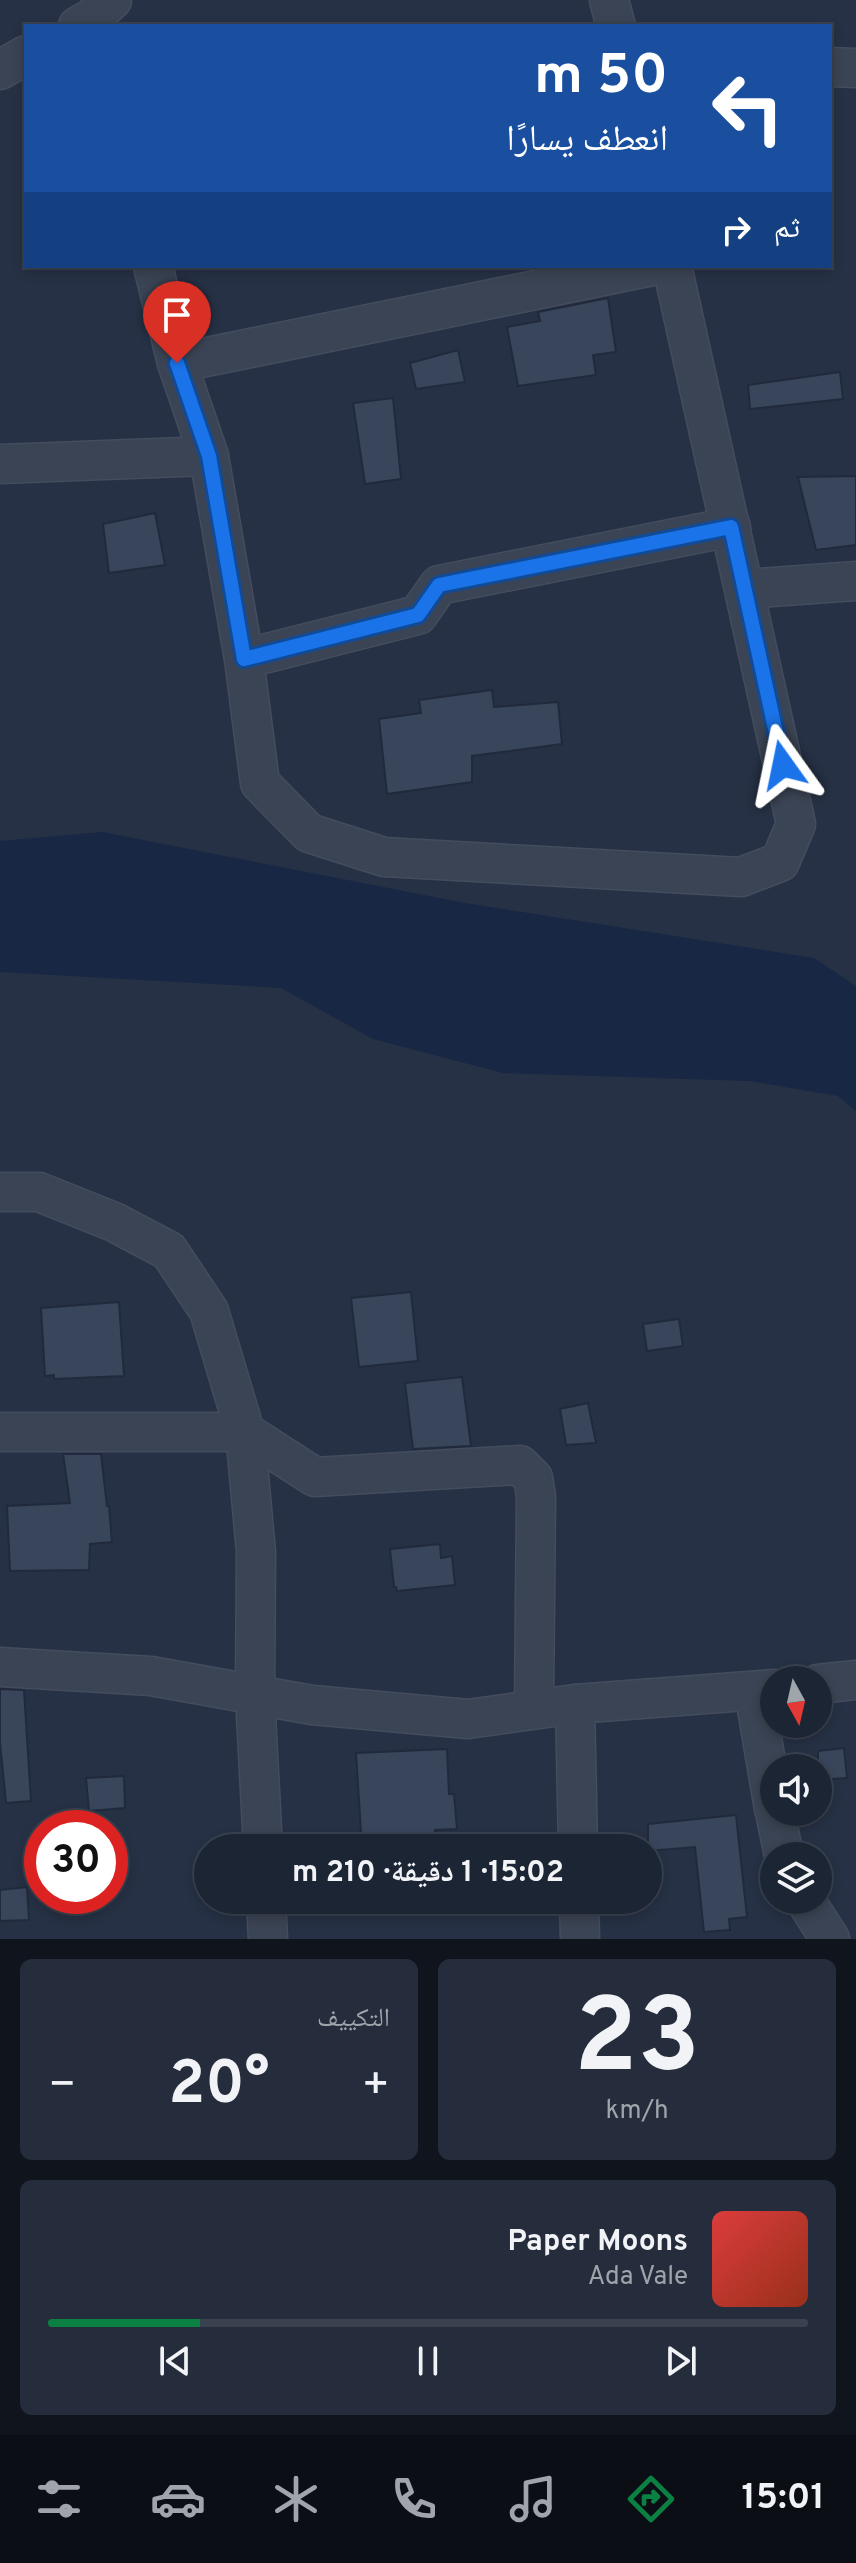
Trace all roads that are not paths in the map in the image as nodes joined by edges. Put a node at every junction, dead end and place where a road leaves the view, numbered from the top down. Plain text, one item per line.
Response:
1 (609, 0) edge
2 (615, 24) edge
3 (24, 56) edge
4 (832, 67) edge
5 (856, 68) edge
6 (0, 70) edge
7 (153, 268) edge
8 (643, 268) edge
9 (672, 268) edge
10 (177, 363) junction
11 (209, 456) junction
12 (0, 464) edge
13 (731, 527) junction
14 (856, 581) edge
15 (745, 589) junction
16 (244, 659) junction
17 (0, 1192) edge
18 (0, 1432) edge
19 (245, 1432) junction
20 (0, 1667) edge
21 (856, 1680) edge
22 (832, 1683) edge
23 (760, 1690) edge
24 (255, 1696) junction
25 (575, 1704) junction
26 (534, 1709) junction
27 (262, 1834) edge
28 (578, 1834) edge
29 (267, 1914) edge
30 (579, 1914) edge
31 (814, 1914) edge
32 (268, 1939) edge
33 (580, 1939) edge
34 (830, 1939) edge

1 - 2 street
3 - 6 street
4 - 5 street
7 - 10 street
8 - 10 street
9 - 13 street
10 - 11 street
11 - 12 street
11 - 16 street
13 - 15 street
13 - 16 street
14 - 15 street
15 - 16 street
17 - 19 street
18 - 19 street
19 - 24 street
19 - 26 street
20 - 24 street
21 - 22 street
23 - 25 street
24 - 26 street
24 - 27 street
25 - 26 street
25 - 28 street
29 - 32 street
30 - 33 street
31 - 34 street

